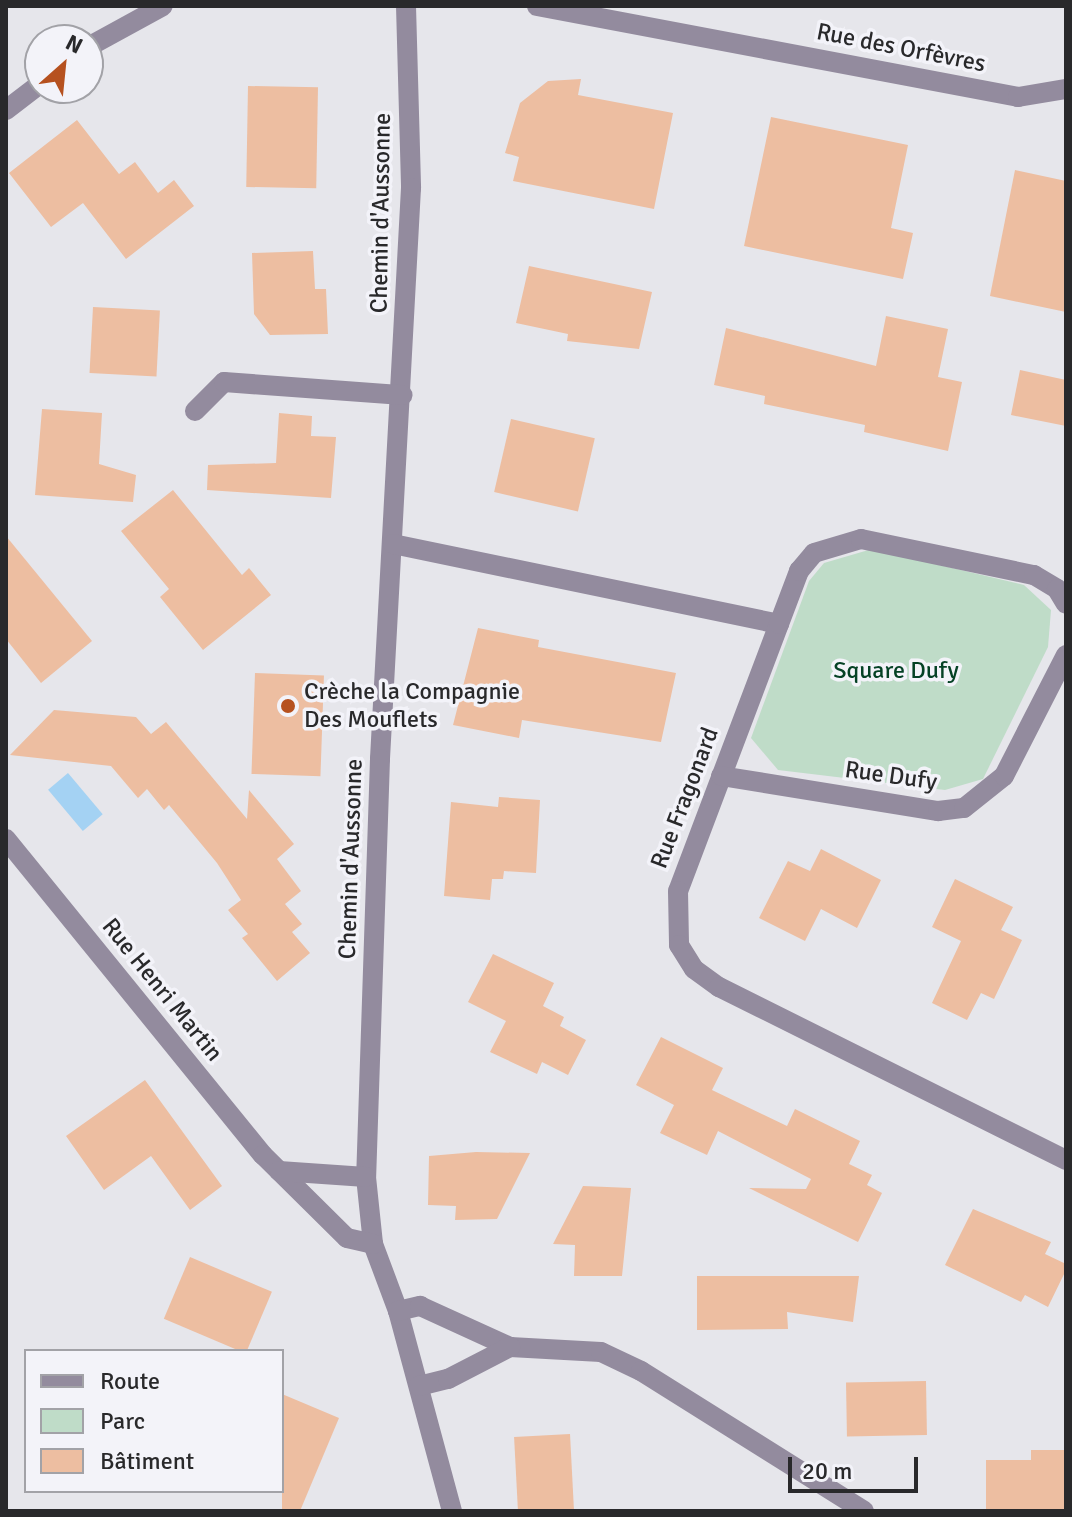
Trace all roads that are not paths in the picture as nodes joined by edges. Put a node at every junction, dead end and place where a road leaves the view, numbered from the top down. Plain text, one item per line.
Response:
1 (163, 6) edge
2 (406, 6) edge
3 (537, 6) edge
4 (104, 38) edge
5 (1066, 89) edge
6 (24, 96) edge
7 (6, 110) edge
8 (403, 395) junction
9 (195, 411) dead end
10 (393, 544) junction
11 (1066, 604) edge
12 (779, 624) junction
13 (1066, 655) edge
14 (721, 776) junction
15 (6, 839) edge
16 (1066, 1160) edge
17 (279, 1171) junction
18 (366, 1177) junction
19 (373, 1244) junction
20 (398, 1311) junction
21 (510, 1347) junction
22 (419, 1386) junction
23 (452, 1511) edge
24 (864, 1511) edge

1 - 4 street
2 - 8 street, Chemin d'Aussonne
3 - 5 street, Rue des Orfèvres
6 - 7 street
8 - 9 street
8 - 10 street, Chemin d'Aussonne
10 - 12 street
10 - 18 street, Chemin d'Aussonne
11 - 12 street
12 - 14 street, Rue Fragonard
13 - 14 street, Rue Dufy
14 - 16 street, Rue Fragonard
15 - 17 street, Rue Henri Martin
17 - 18 street
17 - 19 street, Rue Henri Martin
18 - 19 street, Chemin d'Aussonne
19 - 20 street, Chemin d'Aussonne
20 - 21 street
20 - 22 street, Chemin d'Aussonne
21 - 22 street
21 - 24 street
22 - 23 street, Chemin d'Aussonne

